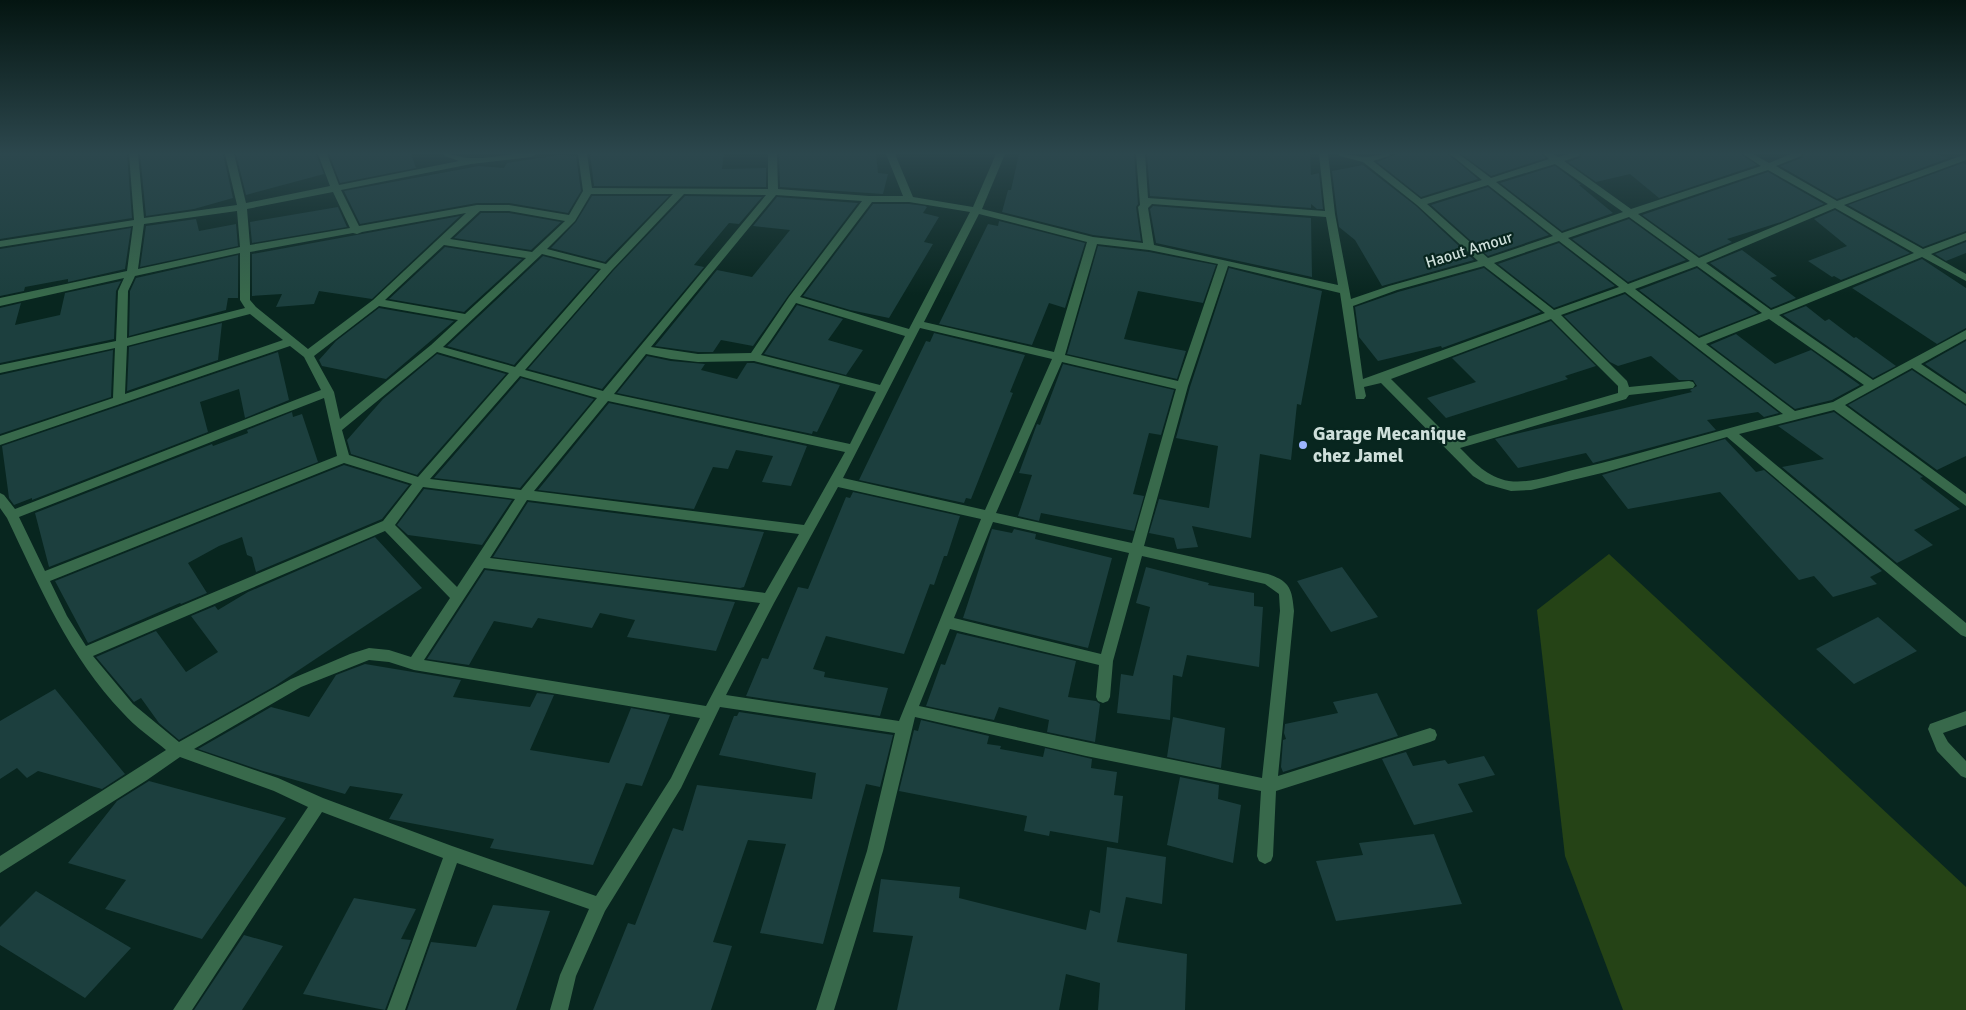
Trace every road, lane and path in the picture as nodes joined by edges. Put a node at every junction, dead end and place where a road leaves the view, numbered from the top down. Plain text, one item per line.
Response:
1 (137, 201) edge
2 (241, 201) edge
3 (273, 201) edge
4 (342, 201) edge
5 (582, 201) edge
6 (672, 201) edge
7 (765, 201) edge
8 (867, 201) edge
9 (923, 201) edge
10 (981, 201) edge
11 (1151, 201) edge
12 (1168, 201) edge
13 (1329, 201) edge
14 (1426, 201) edge
15 (1515, 201) edge
16 (1615, 201) edge
17 (1663, 201) edge
18 (1832, 201) edge
19 (1845, 201) edge
20 (1420, 203) joint
21 (1144, 204) joint
22 (1837, 204) junction
23 (242, 207) junction
24 (477, 208) junction
25 (975, 210) junction
26 (1630, 212) junction
27 (1330, 214) junction
28 (572, 219) junction
29 (139, 222) junction
30 (357, 231) junction
31 (1561, 236) junction
32 (1966, 236) edge
33 (1094, 240) junction
34 (440, 241) junction
35 (0, 244) edge
36 (1149, 247) junction
37 (245, 249) junction
38 (537, 253) junction
39 (1923, 254) junction
40 (1224, 262) junction
41 (1486, 262) junction
42 (1699, 262) junction
43 (608, 268) junction
44 (132, 272) junction
45 (1966, 278) edge
46 (1627, 288) junction
47 (1343, 290) junction
48 (794, 299) junction
49 (0, 302) edge
50 (377, 302) junction
51 (1346, 304) junction
52 (252, 310) junction
53 (1553, 314) junction
54 (1770, 314) junction
55 (467, 318) junction
56 (915, 329) junction
57 (1966, 334) edge
58 (290, 342) junction
59 (122, 343) junction
60 (1698, 343) junction
61 (435, 348) junction
62 (643, 349) junction
63 (308, 355) junction
64 (754, 357) junction
65 (1058, 358) junction
66 (1912, 363) junction
67 (0, 369) edge
68 (516, 372) junction
69 (1383, 378) junction
70 (1689, 385) dead end
71 (1873, 385) junction
72 (1182, 386) junction
73 (884, 390) junction
74 (1625, 391) junction
75 (328, 392) junction
76 (604, 396) junction
77 (119, 400) junction
78 (1966, 400) edge
79 (1836, 405) junction
80 (1793, 416) junction
81 (336, 429) junction
82 (1729, 432) junction
83 (0, 441) edge
84 (1452, 446) junction
85 (852, 449) junction
86 (344, 458) junction
87 (834, 481) junction
88 (420, 482) junction
89 (524, 495) junction
90 (0, 498) edge
91 (1966, 501) edge
92 (12, 515) junction
93 (989, 515) junction
94 (387, 525) junction
95 (807, 530) junction
96 (1136, 549) junction
97 (480, 562) junction
98 (42, 578) junction
99 (458, 597) junction
100 (769, 599) junction
101 (945, 622) junction
102 (1966, 631) edge
103 (84, 654) junction
104 (1106, 661) junction
105 (414, 664) junction
106 (1103, 696) dead end
107 (716, 700) junction
108 (910, 710) junction
109 (710, 713) junction
110 (1966, 718) edge
111 (903, 728) junction
112 (1430, 735) dead end
113 (178, 750) junction
114 (1966, 770) edge
115 (1269, 786) junction
116 (319, 804) junction
117 (452, 854) junction
118 (1265, 856) dead end
119 (0, 865) edge
120 (599, 905) junction
121 (182, 1010) edge
122 (396, 1010) edge
123 (559, 1010) edge
124 (825, 1010) edge

1 - 29 street
2 - 23 street
3 - 23 street
4 - 30 street
5 - 28 street
6 - 43 street
7 - 62 street
8 - 48 street
9 - 25 street
10 - 25 street
11 - 21 street
12 - 27 street
13 - 27 street
14 - 20 street
15 - 31 street
16 - 26 street
17 - 26 street, Haout Amour
18 - 22 street
19 - 22 street
20 - 41 street
21 - 36 street
22 - 39 street
22 - 42 street
23 - 29 street
23 - 37 street
24 - 28 street
24 - 30 street
24 - 34 street
25 - 33 street
25 - 56 street
26 - 31 street, Haout Amour
26 - 42 street
27 - 47 street
28 - 38 street
29 - 35 street
29 - 44 street
30 - 37 street
31 - 41 street, Haout Amour
31 - 46 street
32 - 39 street
33 - 36 street
33 - 65 street
34 - 38 street
34 - 50 street
36 - 40 street
37 - 44 street
37 - 52 street
38 - 43 street
38 - 55 street
39 - 45 street
39 - 54 street
40 - 47 street
40 - 72 street
41 - 51 street, Haout Amour
41 - 53 street
42 - 46 street
42 - 54 street
43 - 68 street
44 - 49 street
44 - 59 street
46 - 53 street
46 - 60 street
47 - 51 street
48 - 56 street
48 - 64 street
50 - 55 street
50 - 63 street
51 - 69 street
52 - 58 street
52 - 59 street
53 - 69 street
53 - 74 street
54 - 60 street
54 - 71 street
55 - 61 street
56 - 65 street
56 - 73 street
57 - 66 street
58 - 63 street
58 - 77 street
59 - 67 street
59 - 77 street
60 - 80 street
61 - 68 street
61 - 81 street
62 - 64 street
62 - 76 street
63 - 75 street
64 - 73 street
65 - 72 street
65 - 93 street
66 - 71 street
66 - 78 street
68 - 76 street
68 - 88 street
69 - 84 street
70 - 74 street
71 - 79 street
72 - 96 street
73 - 85 street
74 - 84 street
75 - 81 street
75 - 92 street
76 - 85 street
76 - 89 street
77 - 83 street
79 - 80 street
79 - 91 street
80 - 82 street
81 - 86 street
82 - 84 street
82 - 102 street
85 - 87 street
86 - 88 street
86 - 98 street
87 - 93 street
87 - 95 street
88 - 89 street
88 - 94 street
89 - 95 street
89 - 97 street
90 - 92 street
92 - 98 street
93 - 96 street
93 - 101 street
94 - 99 street
94 - 103 street
95 - 100 street
96 - 104 street
96 - 115 street
97 - 99 street
97 - 100 street
98 - 103 street
99 - 105 street
100 - 107 street
101 - 104 street
101 - 108 street
103 - 113 street
104 - 106 street
105 - 109 street
105 - 113 street
107 - 109 street
107 - 111 street
108 - 111 street
108 - 115 street
109 - 120 street
110 - 114 street
111 - 124 street
112 - 115 street
113 - 116 street
113 - 119 street
115 - 118 street
116 - 117 street
116 - 121 street
117 - 120 street
117 - 122 street
120 - 123 street

